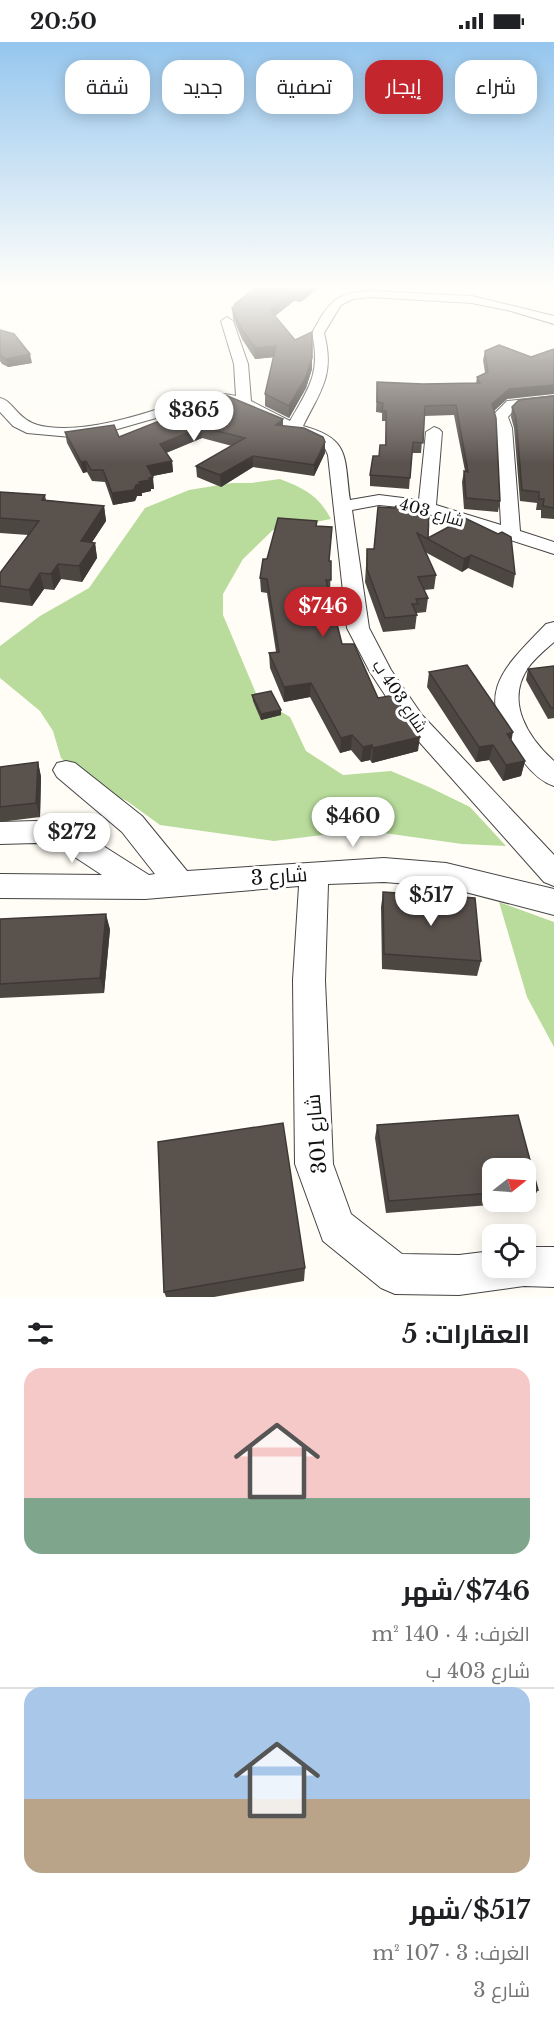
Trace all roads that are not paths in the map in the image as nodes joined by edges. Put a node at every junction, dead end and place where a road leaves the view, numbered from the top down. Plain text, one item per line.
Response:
1 (235, 347) edge
2 (322, 347) edge
3 (554, 400) edge
4 (244, 401) junction
5 (0, 402) edge
6 (294, 428) junction
7 (434, 432) dead end
8 (342, 507) junction
9 (427, 509) junction
10 (511, 536) junction
11 (554, 548) edge
12 (550, 637) edge
13 (66, 770) dead end
14 (554, 776) edge
15 (0, 833) edge
16 (314, 873) junction
17 (554, 874) edge
18 (179, 883) junction
19 (0, 886) edge
20 (145, 887) junction
21 (554, 902) edge
22 (536, 1267) edge
23 (554, 1267) edge
24 (482, 1272) edge

1 - 4 street
2 - 6 street
3 - 10 street
4 - 5 street
4 - 6 street
6 - 8 street, شارع 403 ب
7 - 9 street
8 - 9 street, شارع 403
8 - 17 street, شارع 403 ب
9 - 10 street, شارع 403
10 - 11 street, شارع 403
12 - 14 street
13 - 18 street
15 - 20 street
16 - 18 street, شارع 3
16 - 21 street, شارع 3
16 - 24 street, شارع 301
18 - 20 street, شارع 3
19 - 20 street, شارع 3
22 - 23 street

